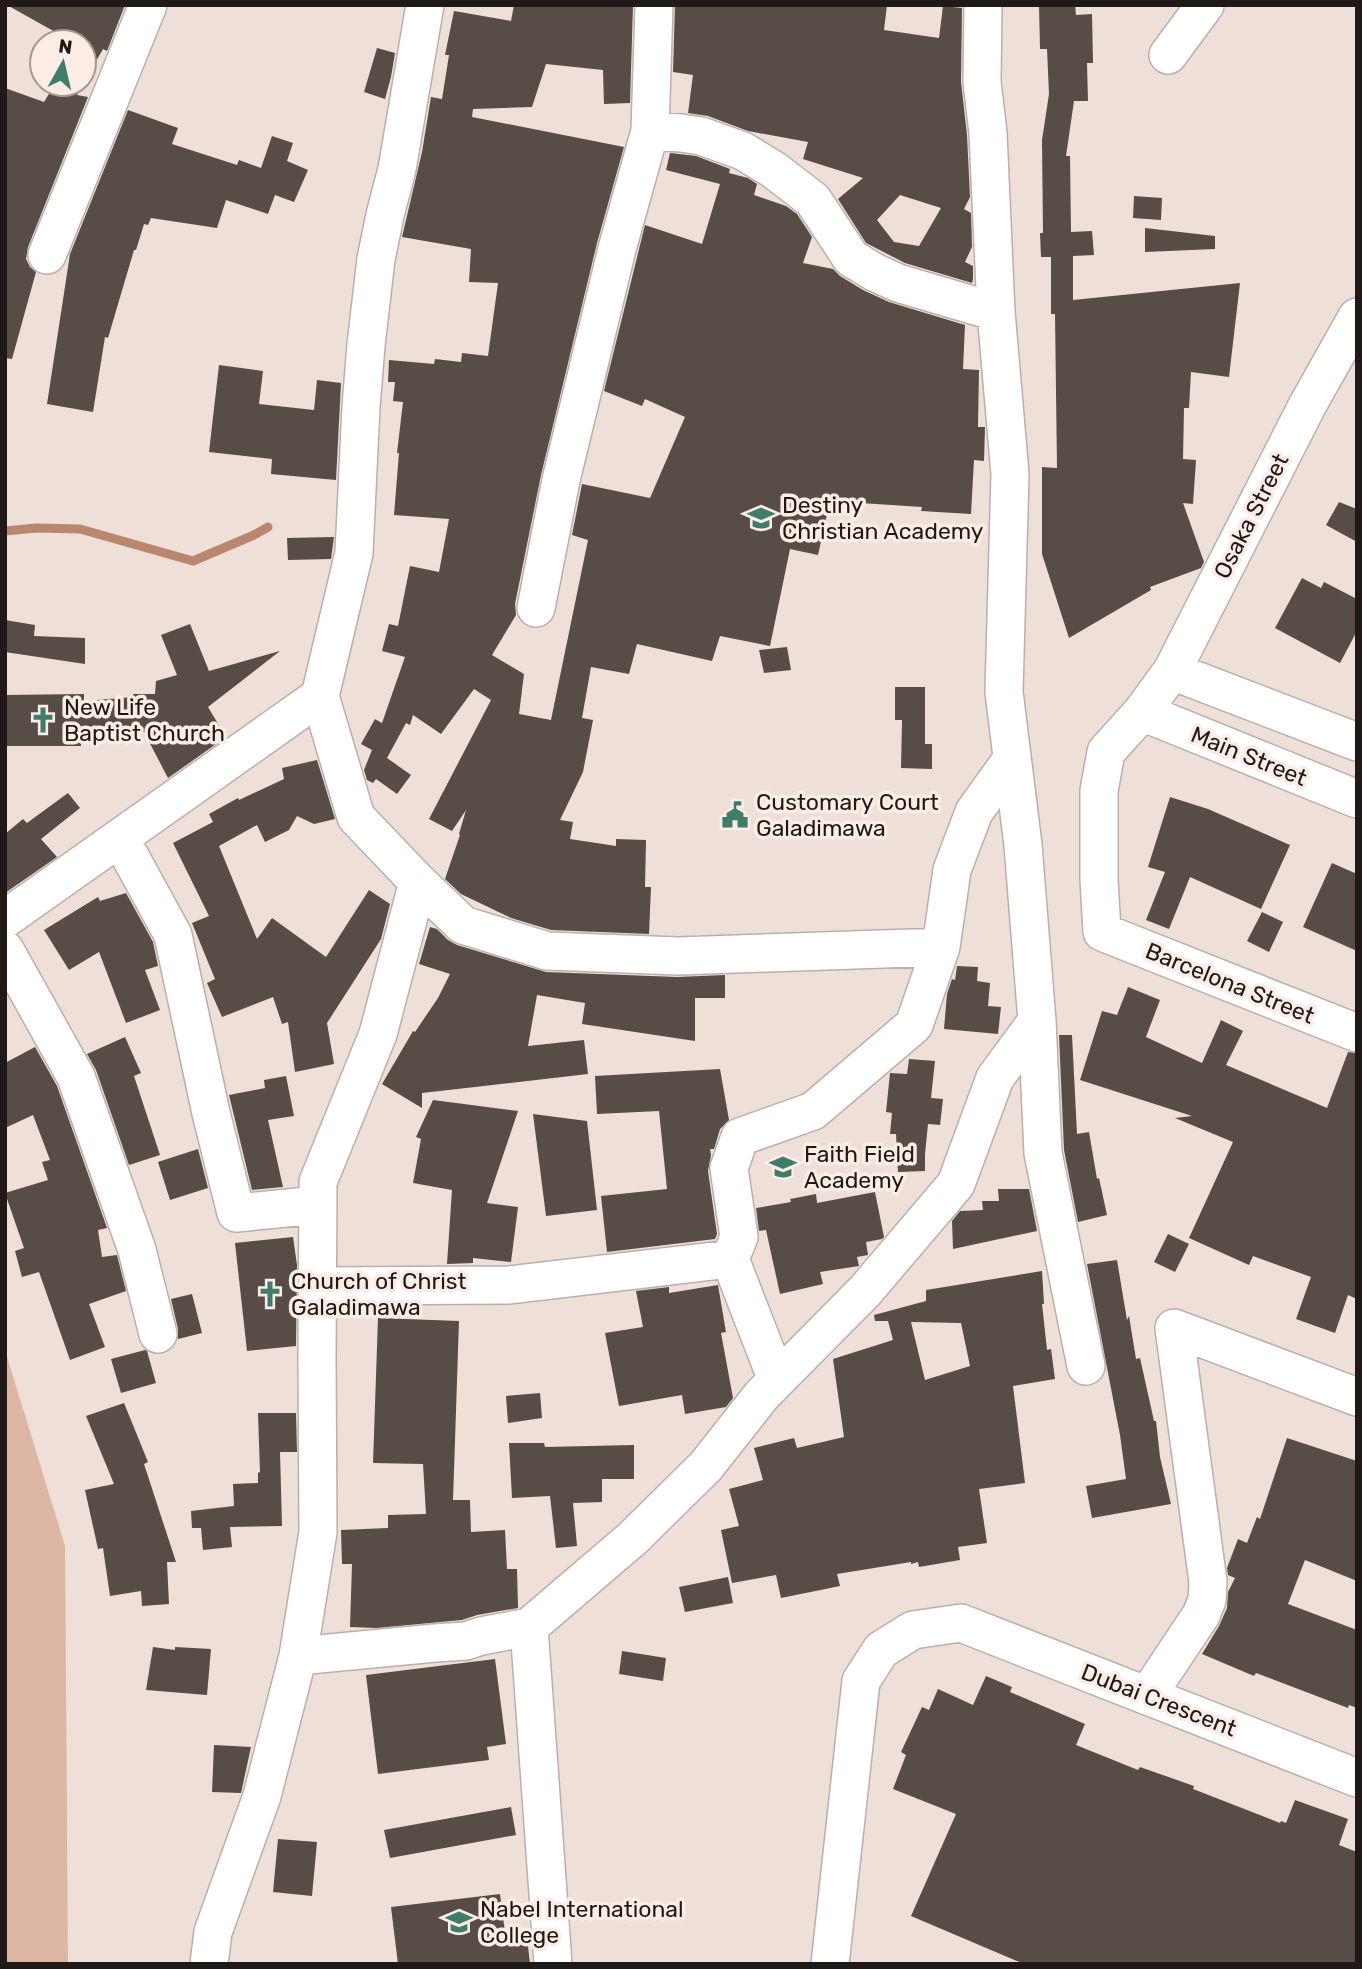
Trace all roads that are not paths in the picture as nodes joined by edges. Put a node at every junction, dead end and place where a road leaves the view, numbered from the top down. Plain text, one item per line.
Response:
1 (148, 5) edge
2 (425, 5) edge
3 (654, 5) edge
4 (983, 5) edge
5 (1205, 5) edge
6 (1168, 55) dead end
7 (650, 131) junction
8 (47, 255) dead end
9 (996, 312) junction
10 (1357, 317) edge
11 (536, 608) dead end
12 (1172, 671) junction
13 (320, 696) junction
14 (1142, 712) junction
15 (1357, 742) edge
16 (1012, 759) junction
17 (1357, 799) edge
18 (120, 838) junction
19 (418, 882) junction
20 (5, 919) edge
21 (1102, 932) joint
22 (941, 947) junction
23 (5, 950) edge
24 (1037, 1021) junction
25 (1357, 1033) edge
26 (318, 1205) junction
27 (730, 1259) junction
28 (318, 1286) junction
29 (158, 1334) dead end
30 (1086, 1366) dead end
31 (777, 1380) junction
32 (1357, 1397) edge
33 (530, 1628) junction
34 (298, 1656) junction
35 (1147, 1696) junction
36 (1357, 1778) edge
37 (833, 1962) edge
38 (209, 1964) edge
39 (553, 1964) edge

1 - 8 street
2 - 13 street
3 - 7 street
4 - 9 street
5 - 6 street
7 - 9 street
7 - 11 street
9 - 16 street
10 - 12 street, Osaka Street
12 - 14 street, Osaka Street
12 - 15 street
13 - 18 street
13 - 19 street
14 - 17 street, Main Street
14 - 21 street, Osaka Street
16 - 22 street
16 - 24 street
18 - 20 street
18 - 26 street
19 - 22 street
19 - 26 street
21 - 25 street, Barcelona Street
22 - 27 street
23 - 29 street
24 - 30 street
24 - 31 street
26 - 28 street
27 - 28 street
27 - 31 street
28 - 34 street
31 - 33 street
32 - 35 street
33 - 34 street
33 - 39 street
34 - 38 street
35 - 36 street, Dubai Crescent
35 - 37 street, Dubai Crescent

